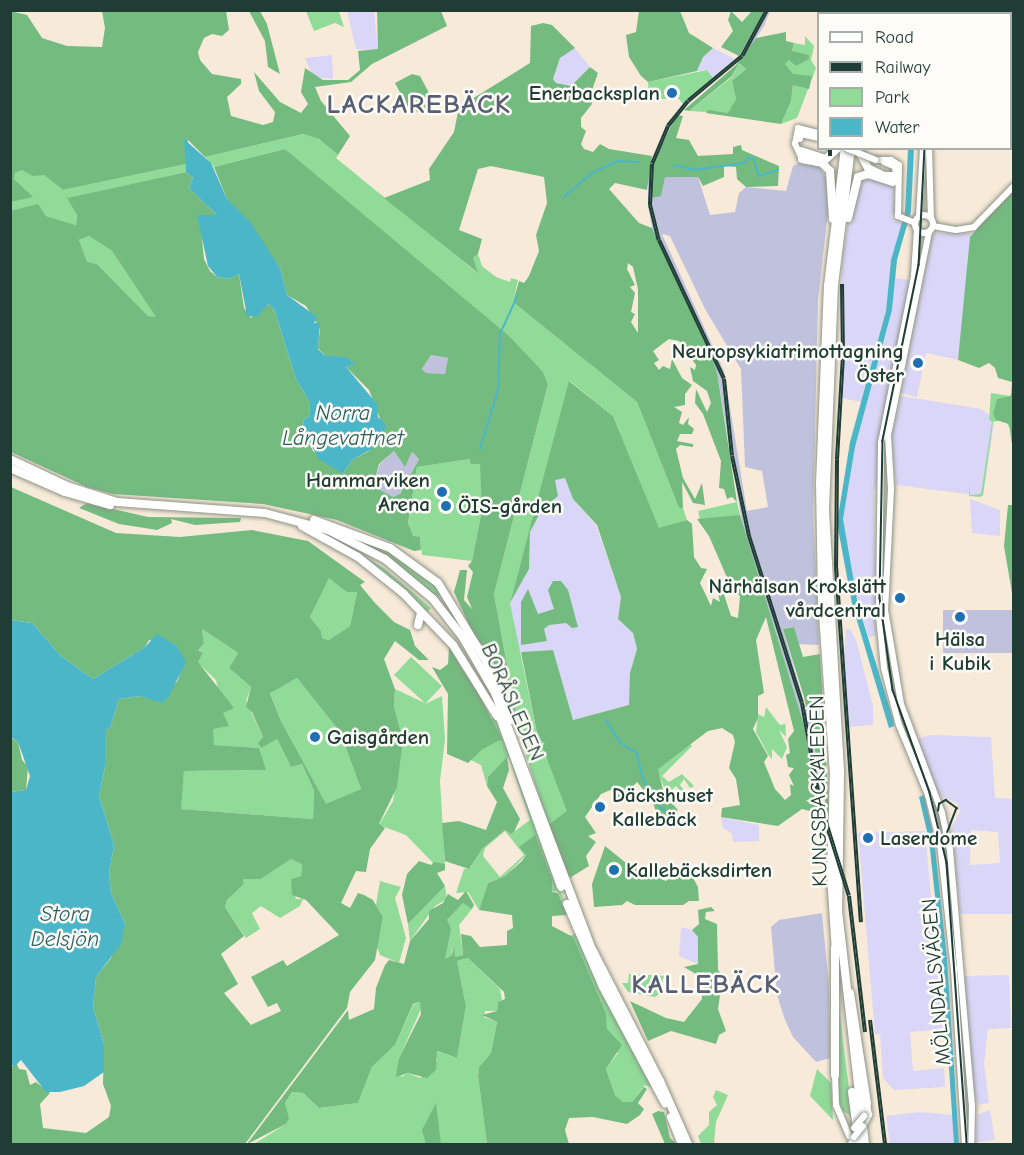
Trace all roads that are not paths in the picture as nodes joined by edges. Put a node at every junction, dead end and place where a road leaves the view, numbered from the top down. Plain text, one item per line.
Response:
1 (799, 131) junction
2 (809, 135) junction
3 (817, 135) edge
4 (817, 135) edge
5 (836, 150) edge
6 (845, 150) edge
7 (851, 150) edge
8 (851, 150) edge
9 (857, 150) edge
10 (923, 150) edge
11 (929, 150) edge
12 (801, 153) junction
13 (896, 179) junction
14 (1014, 186) edge
15 (919, 216) junction
16 (932, 218) junction
17 (911, 224) junction
18 (931, 229) junction
19 (834, 237) junction
20 (836, 264) junction
21 (10, 459) edge
22 (10, 468) edge
23 (889, 484) junction
24 (880, 489) junction
25 (890, 492) junction
26 (265, 513) junction
27 (302, 526) junction
28 (438, 583) junction
29 (451, 583) dead end
30 (442, 599) dead end
31 (431, 601) junction
32 (452, 601) junction
33 (421, 613) junction
34 (442, 613) junction
35 (418, 625) dead end
36 (505, 731) junction
37 (520, 755) junction
38 (560, 877) junction
39 (564, 888) junction
40 (838, 941) junction
41 (834, 1064) junction
42 (826, 1070) dead end
43 (834, 1075) joint
44 (867, 1104) joint
45 (839, 1114) junction
46 (856, 1128) junction
47 (854, 1139) edge
48 (682, 1144) edge
49 (688, 1144) edge
50 (845, 1144) edge
51 (851, 1144) edge
52 (865, 1144) edge
53 (964, 1144) edge
54 (971, 1144) edge

1 - 2 main road
1 - 3 main road
1 - 12 main road
1 - 12 main road
2 - 4 main road
2 - 12 main road
5 - 12 highway
6 - 19 highway, KUNGSBACKALEDEN
7 - 13 main road, bridge
8 - 20 highway, KUNGSBACKALEDEN
9 - 13 highway
10 - 15 main road
11 - 16 main road, MÖLNDALSVÄGEN
12 - 19 highway
13 - 17 main road
13 - 20 highway
14 - 18 main road
15 - 16 main road
15 - 17 main road
16 - 18 main road, MÖLNDALSVÄGEN
17 - 18 main road
17 - 24 main road, MÖLNDALSVÄGEN
18 - 23 main road, MÖLNDALSVÄGEN
19 - 40 highway, KUNGSBACKALEDEN
20 - 40 highway, KUNGSBACKALEDEN
21 - 26 highway, BORÅSLEDEN
22 - 27 highway, BORÅSLEDEN
23 - 24 main road
23 - 25 main road, MÖLNDALSVÄGEN
24 - 25 main road
24 - 53 main road, MÖLNDALSVÄGEN
25 - 54 main road, MÖLNDALSVÄGEN
26 - 28 highway
26 - 31 highway, BORÅSLEDEN
27 - 31 highway, BORÅSLEDEN
27 - 33 highway
28 - 29 highway
28 - 32 highway
30 - 32 highway
31 - 34 highway, BORÅSLEDEN
32 - 37 highway
33 - 35 highway
33 - 36 highway
34 - 36 highway, BORÅSLEDEN
34 - 37 highway, BORÅSLEDEN
36 - 38 highway, BORÅSLEDEN
37 - 38 highway, BORÅSLEDEN
38 - 39 highway, BORÅSLEDEN
39 - 48 highway, BORÅSLEDEN
39 - 49 highway, BORÅSLEDEN
40 - 41 highway
40 - 44 highway
40 - 47 highway, KUNGSBACKALEDEN
40 - 52 highway, KUNGSBACKALEDEN
41 - 42 highway
41 - 43 highway
43 - 45 main road
44 - 46 main road, bridge
45 - 46 main road
45 - 47 main road
46 - 47 main road, bridge
47 - 50 main road
47 - 51 main road

